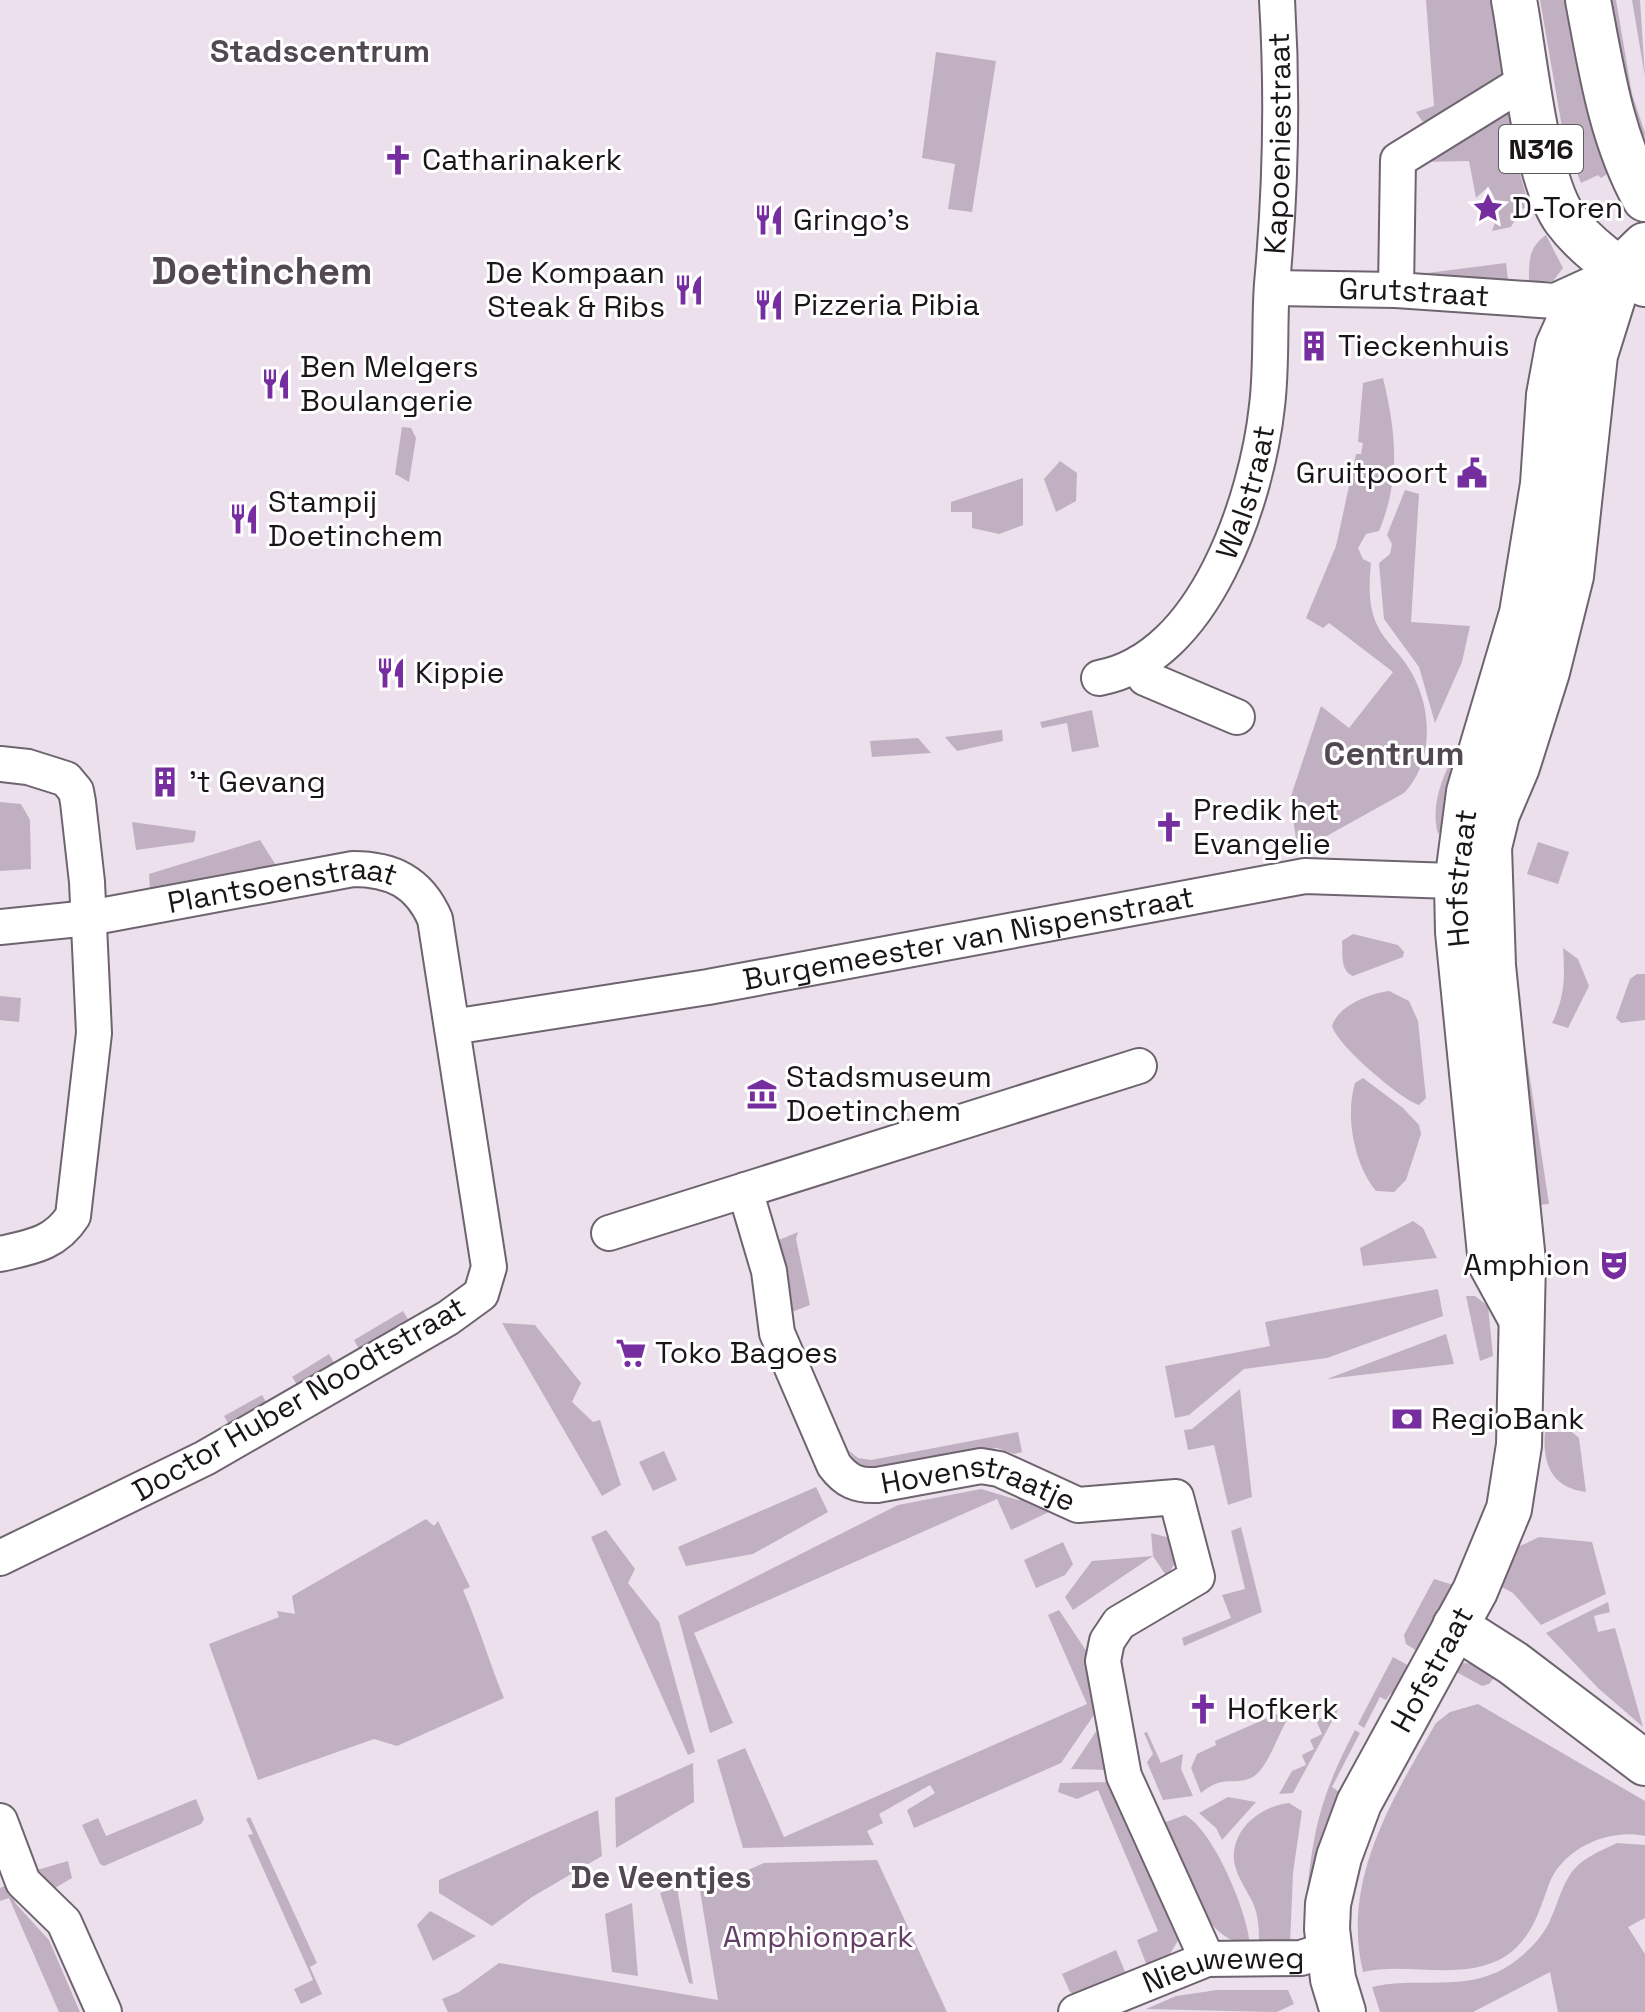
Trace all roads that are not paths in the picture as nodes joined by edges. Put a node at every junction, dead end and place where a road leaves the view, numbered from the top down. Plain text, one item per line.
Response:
1 (1277, 0) edge
2 (1514, 0) edge
3 (1588, 0) edge
4 (1529, 79) junction
5 (1645, 199) edge
6 (1637, 267) edge
7 (1272, 288) junction
8 (1396, 290) junction
9 (1563, 309) junction
10 (1139, 663) junction
11 (1099, 678) dead end
12 (1237, 717) dead end
13 (0, 764) edge
14 (1472, 883) junction
15 (89, 918) junction
16 (0, 927) edge
17 (452, 1027) junction
18 (1139, 1066) dead end
19 (745, 1190) junction
20 (609, 1233) dead end
21 (0, 1254) edge
22 (0, 1558) edge
23 (1455, 1626) junction
24 (1645, 1763) edge
25 (4, 1832) edge
26 (1329, 1949) junction
27 (1207, 1959) junction
28 (104, 2012) edge
29 (1076, 2012) edge
30 (1343, 2012) edge

1 - 7 street, Kapoeniestraat
2 - 4 street, N316
3 - 5 street, N316
4 - 6 street, N316
4 - 8 street
6 - 9 street, Hofstraat
6 - 14 street, Hofstraat
7 - 8 street, Grutstraat
7 - 10 street, Walstraat
8 - 9 street, Grutstraat
9 - 14 street, Hofstraat
10 - 11 street, Walstraat
10 - 12 street
13 - 15 street
14 - 17 street, Burgemeester van Nispenstraat
14 - 23 street, Hofstraat
15 - 16 street, Plantsoenstraat
15 - 17 street, Plantsoenstraat
15 - 21 street
17 - 22 street, Doctor Huber Noodtstraat
18 - 19 street
19 - 20 street
19 - 27 street, Hovenstraatje
23 - 24 street
23 - 26 street, Hofstraat
25 - 28 street
26 - 27 street, Nieuweweg
26 - 30 street, Hofstraat
27 - 29 street, Nieuweweg

